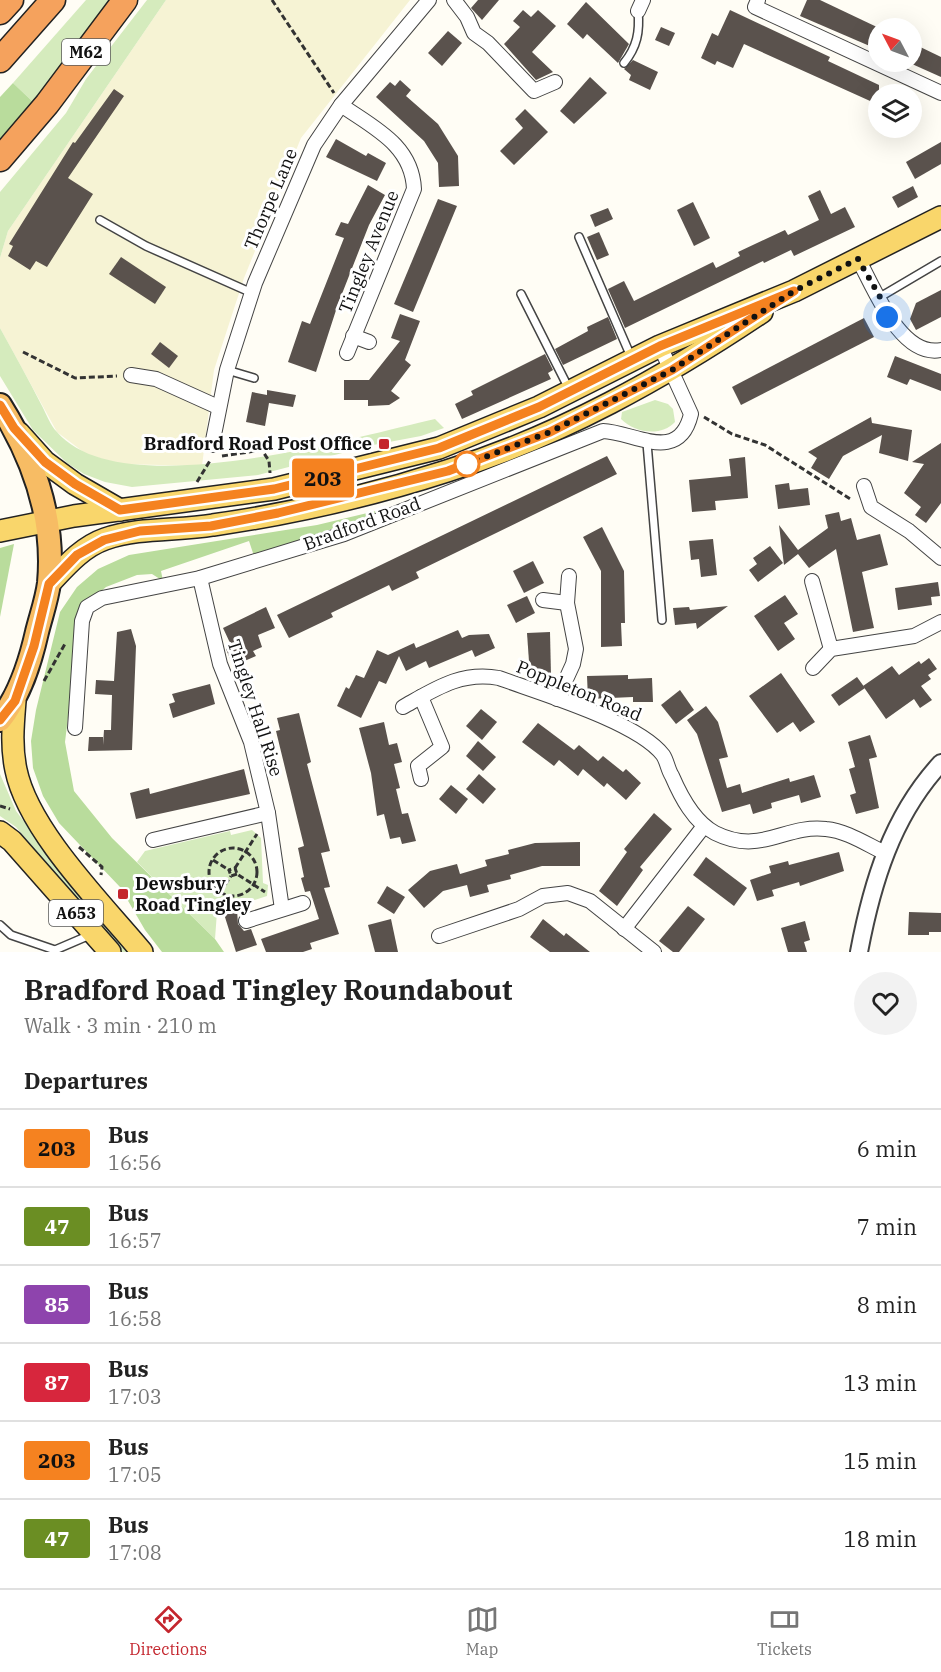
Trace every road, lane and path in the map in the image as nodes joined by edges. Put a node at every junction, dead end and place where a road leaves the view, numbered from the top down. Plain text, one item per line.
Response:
1 (11, 0) edge
2 (53, 0) edge
3 (125, 0) edge
4 (272, 0) edge
5 (429, 0) edge
6 (454, 0) edge
7 (757, 4) edge
8 (640, 5) edge
9 (0, 12) edge
10 (0, 60) edge
11 (624, 63) dead end
12 (555, 82) dead end
13 (941, 93) edge
14 (341, 105) junction
15 (0, 159) edge
16 (941, 217) edge
17 (100, 220) dead end
18 (579, 237) dead end
19 (858, 259) junction
20 (941, 261) edge
21 (794, 291) junction
22 (252, 293) junction
23 (521, 294) dead end
24 (880, 297) junction
25 (353, 336) junction
26 (369, 342) dead end
27 (660, 346) junction
28 (941, 350) edge
29 (23, 352) dead end
30 (347, 353) dead end
31 (632, 360) junction
32 (227, 370) junction
33 (672, 370) junction
34 (131, 375) joint
35 (254, 378) dead end
36 (570, 391) junction
37 (0, 405) edge
38 (219, 407) junction
39 (691, 414) junction
40 (14, 428) junction
41 (647, 443) junction
42 (212, 452) junction
43 (195, 486) dead end
44 (864, 486) dead end
45 (274, 489) junction
46 (871, 507) junction
47 (120, 510) junction
48 (48, 521) junction
49 (0, 531) edge
50 (941, 558) edge
51 (569, 576) dead end
52 (200, 578) junction
53 (812, 581) dead end
54 (49, 584) junction
55 (543, 600) dead end
56 (567, 603) junction
57 (662, 620) dead end
58 (82, 621) junction
59 (941, 622) edge
60 (831, 649) junction
61 (813, 668) dead end
62 (40, 692) dead end
63 (421, 697) junction
64 (557, 699) junction
65 (15, 701) junction
66 (404, 707) dead end
67 (0, 720) edge
68 (75, 728) dead end
69 (941, 763) edge
70 (421, 778) dead end
71 (268, 814) junction
72 (704, 826) junction
73 (0, 832) edge
74 (153, 840) dead end
75 (246, 852) junction
76 (885, 853) junction
77 (213, 860) junction
78 (235, 868) junction
79 (229, 870) junction
80 (237, 874) junction
81 (231, 876) junction
82 (253, 885) junction
83 (220, 892) junction
84 (303, 903) dead end
85 (282, 905) junction
86 (246, 921) dead end
87 (0, 925) edge
88 (624, 929) junction
89 (95, 933) junction
90 (439, 936) dead end
91 (110, 952) edge
92 (142, 952) edge
93 (654, 952) edge
94 (859, 952) edge

1 - 9 highway
2 - 10 highway
3 - 15 highway, M62
4 - 14 path
5 - 14 street, Thorpe Lane
6 - 12 street
7 - 13 street
8 - 11 lane
14 - 22 street, Thorpe Lane
14 - 25 street, Tingley Avenue
16 - 19 main road, Bradford Road
17 - 22 lane
18 - 31 lane
19 - 21 main road, Bradford Road
19 - 24 street
20 - 24 lane
21 - 27 main road, Bradford Road
21 - 33 main road, Bradford Road
22 - 32 street, Thorpe Lane
23 - 36 lane
24 - 28 street
25 - 26 street, Tingley Avenue
25 - 30 street, Tingley Avenue
27 - 31 main road, Bradford Road
27 - 33 street
29 - 34 path
31 - 36 main road, Bradford Road
32 - 35 lane
32 - 38 street, Thorpe Lane
33 - 39 street
33 - 54 main road, Bradford Road
34 - 38 street
36 - 45 main road, Bradford Road
37 - 40 highway, A653
38 - 42 street, Thorpe Lane
39 - 41 street
39 - 46 path
40 - 47 main road
40 - 48 highway, A653
41 - 52 street, Bradford Road
41 - 57 lane
42 - 43 path
42 - 45 path
44 - 46 street
45 - 47 main road, Bradford Road
46 - 50 street
47 - 48 main road, Bradford Road
48 - 49 main road, Bradford Road
48 - 54 highway, A653
51 - 56 street
52 - 58 street, Bradford Road
52 - 71 street, Tingley Hall Rise
53 - 60 street
54 - 65 highway, A653
55 - 56 street
56 - 64 street
58 - 62 path
58 - 68 street
59 - 60 street
60 - 61 street
63 - 64 street, Poppleton Road
63 - 66 street, Poppleton Road
63 - 70 street
64 - 72 street, Poppleton Road
65 - 67 highway, A653
65 - 92 main road, A653
69 - 76 street
71 - 74 street
71 - 75 path
71 - 85 street, Tingley Hall Rise
72 - 76 street, Poppleton Road
72 - 88 street
73 - 89 main road, A653
75 - 77 path
75 - 78 path
75 - 82 path
76 - 94 street
77 - 79 path
77 - 83 path
78 - 79 path
78 - 80 path
79 - 81 path
80 - 81 path
80 - 82 path
81 - 83 path
82 - 83 path
82 - 85 path
84 - 85 street
85 - 86 street
87 - 89 lane
88 - 90 street
88 - 93 street
89 - 91 main road, A653

